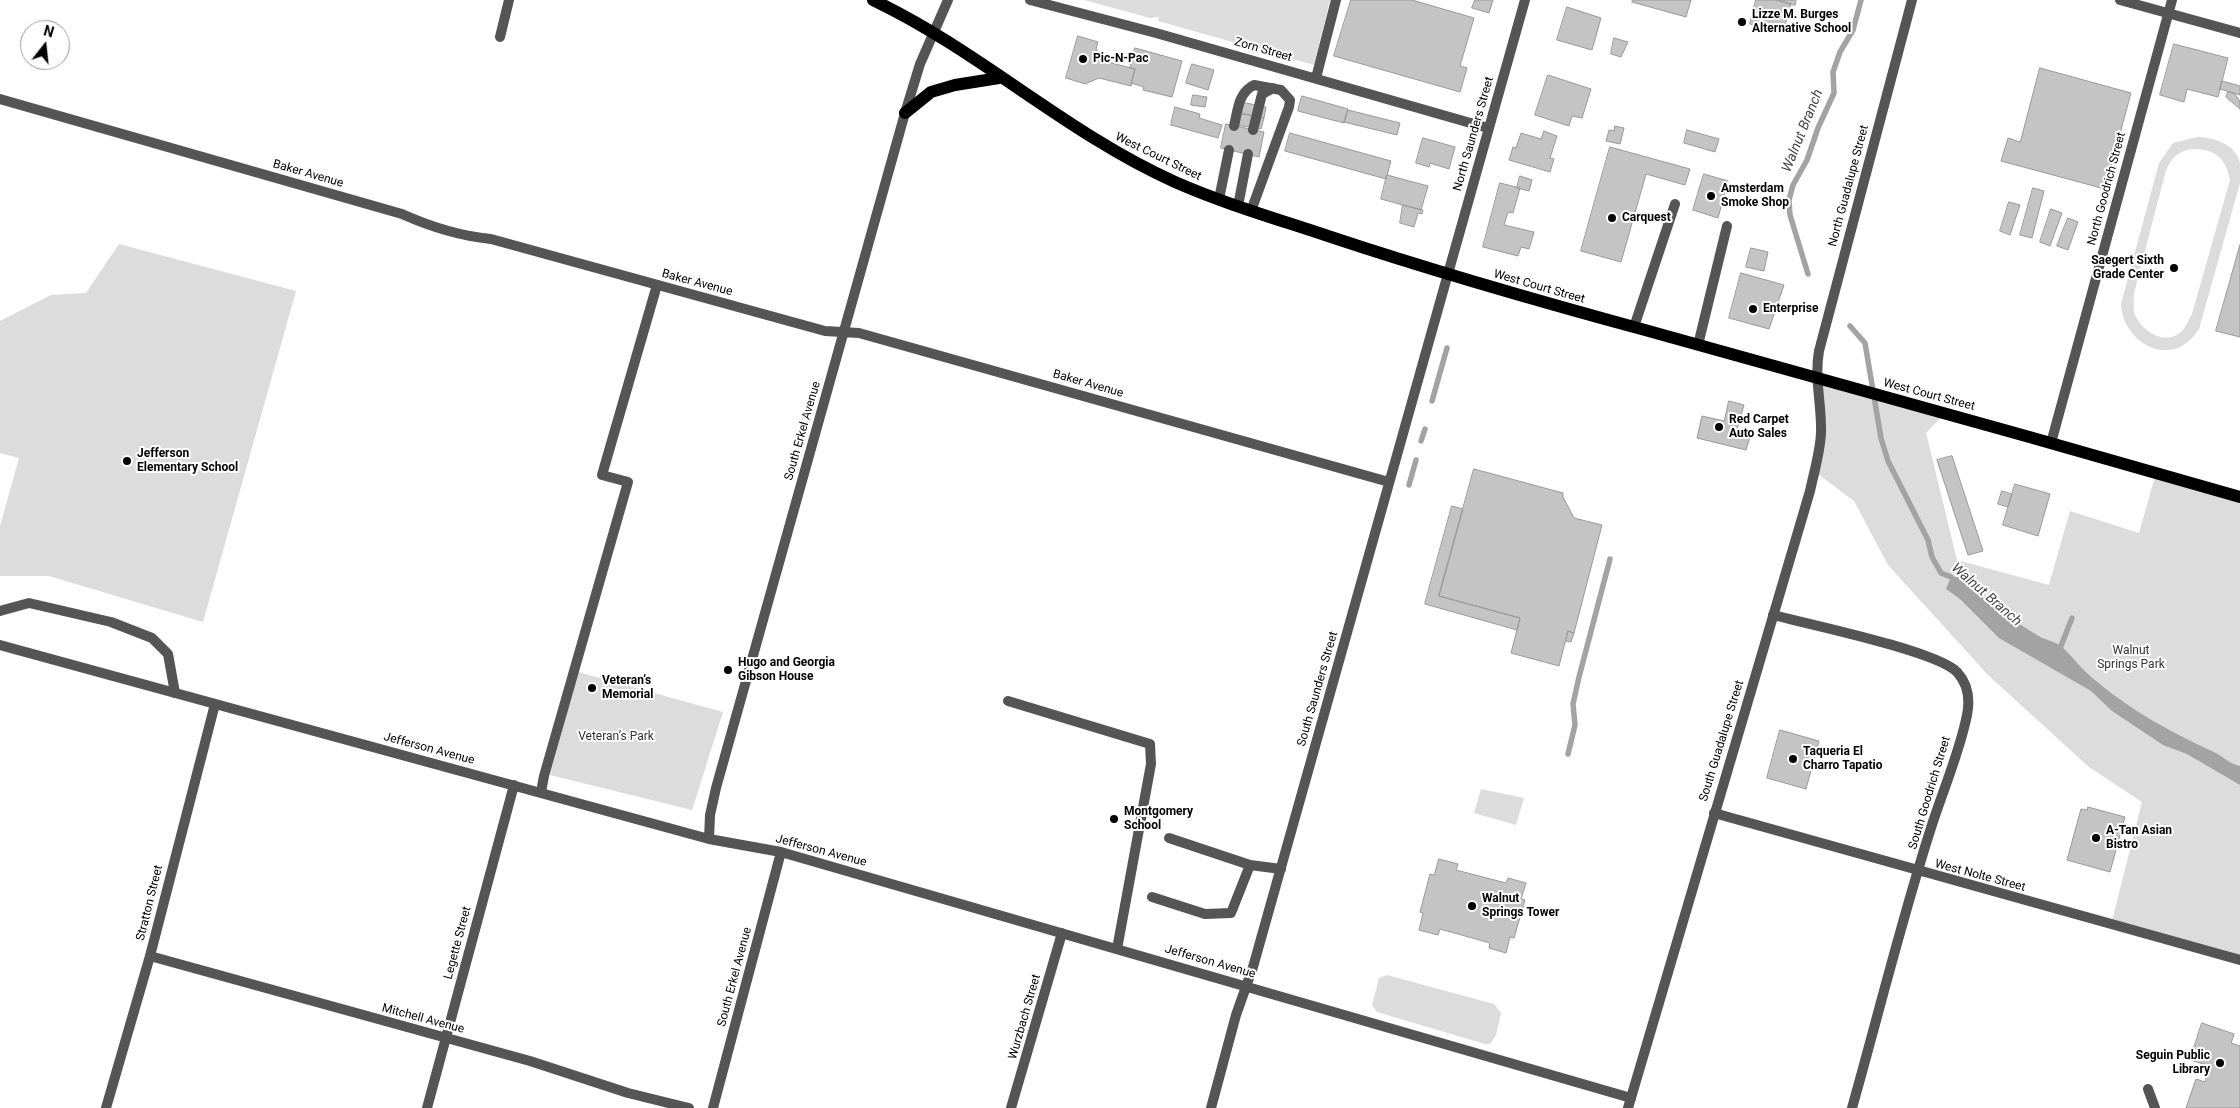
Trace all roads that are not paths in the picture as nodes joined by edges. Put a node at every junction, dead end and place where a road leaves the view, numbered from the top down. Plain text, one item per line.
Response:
1 (509, 0) edge
2 (873, 0) edge
3 (948, 0) edge
4 (1030, 0) edge
5 (1336, 0) edge
6 (1525, 0) edge
7 (1912, 0) edge
8 (2120, 0) edge
9 (2172, 0) edge
10 (2136, 2) edge
11 (2168, 13) junction
12 (934, 32) junction
13 (2240, 33) edge
14 (500, 37) dead end
15 (999, 78) junction
16 (1316, 78) junction
17 (1273, 88) junction
18 (0, 99) edge
19 (905, 113) junction
20 (1234, 126) dead end
21 (1488, 128) junction
22 (1254, 130) dead end
23 (1229, 150) dead end
24 (1248, 154) dead end
25 (1218, 199) junction
26 (1675, 204) dead end
27 (1238, 206) junction
28 (1251, 211) junction
29 (1727, 226) dead end
30 (1448, 275) junction
31 (657, 285) junction
32 (1634, 327) junction
33 (843, 332) junction
34 (1698, 345) junction
35 (1817, 379) junction
36 (2051, 443) junction
37 (1390, 482) junction
38 (2240, 497) edge
39 (0, 612) edge
40 (1773, 615) junction
41 (0, 646) edge
42 (174, 693) junction
43 (1008, 701) dead end
44 (215, 704) junction
45 (514, 785) junction
46 (541, 792) junction
47 (1714, 813) junction
48 (1169, 838) dead end
49 (709, 839) junction
50 (780, 852) junction
51 (1250, 865) junction
52 (1280, 869) junction
53 (1919, 872) junction
54 (1152, 897) dead end
55 (1062, 933) junction
56 (1117, 949) junction
57 (150, 956) junction
58 (2240, 960) edge
59 (1248, 986) junction
60 (446, 1038) junction
61 (2148, 1089) dead end
62 (1631, 1098) junction
63 (106, 1108) edge
64 (427, 1108) edge
65 (689, 1108) edge
66 (713, 1108) edge
67 (1012, 1108) edge
68 (1211, 1108) edge
69 (1628, 1108) edge
70 (1852, 1108) edge
71 (2155, 1108) edge

1 - 14 street
2 - 12 main road, West Court Street
3 - 12 street, South Erkel Avenue
4 - 16 street, Zorn Street
5 - 16 street
6 - 21 street, North Saunders Street
7 - 35 street, North Guadalupe Street
8 - 10 street
9 - 11 street, North Goodrich Street
10 - 11 street
11 - 13 street
11 - 36 street, North Goodrich Street
12 - 15 main road, West Court Street
12 - 19 street, South Erkel Avenue
15 - 19 main road
15 - 25 main road, West Court Street
16 - 21 street, Zorn Street
17 - 20 street
17 - 22 street
17 - 28 street
18 - 31 street, Baker Avenue
19 - 33 street, South Erkel Avenue
21 - 30 street, North Saunders Street
23 - 25 street
24 - 27 street
25 - 27 main road, West Court Street
26 - 32 street
27 - 28 main road, West Court Street
28 - 30 main road, West Court Street
29 - 34 street
30 - 32 main road, West Court Street
30 - 37 street, South Saunders Street
31 - 33 street, Baker Avenue
31 - 46 street
32 - 34 main road, West Court Street
33 - 37 street, Baker Avenue
33 - 49 street, South Erkel Avenue
34 - 35 main road, West Court Street
35 - 36 main road, West Court Street
35 - 40 street, South Guadalupe Street
36 - 38 main road, West Court Street
37 - 52 street, South Saunders Street
39 - 42 street
40 - 47 street, South Guadalupe Street
40 - 53 street, South Goodrich Street
41 - 42 street, Jefferson Avenue
42 - 44 street, Jefferson Avenue
43 - 56 street
44 - 45 street, Jefferson Avenue
44 - 57 street, Stratton Street
45 - 46 street, Jefferson Avenue
45 - 60 street, Legette Street
46 - 49 street, Jefferson Avenue
47 - 53 street, West Nolte Street
47 - 62 street, South Guadalupe Street
48 - 51 street
49 - 50 street, Jefferson Avenue
50 - 55 street, Jefferson Avenue
50 - 66 street, South Erkel Avenue
51 - 52 street
51 - 54 street
52 - 59 street, South Saunders Street
53 - 58 street, West Nolte Street
53 - 70 street, South Goodrich Street
55 - 56 street, Jefferson Avenue
55 - 67 street, Wurzbach Street
56 - 59 street, Jefferson Avenue
57 - 60 street, Mitchell Avenue
57 - 63 street, Stratton Street
59 - 62 street, Jefferson Avenue
59 - 68 street, South Saunders Street
60 - 64 street, Legette Street
60 - 65 street, Mitchell Avenue
61 - 71 street
62 - 69 street, South Guadalupe Street

